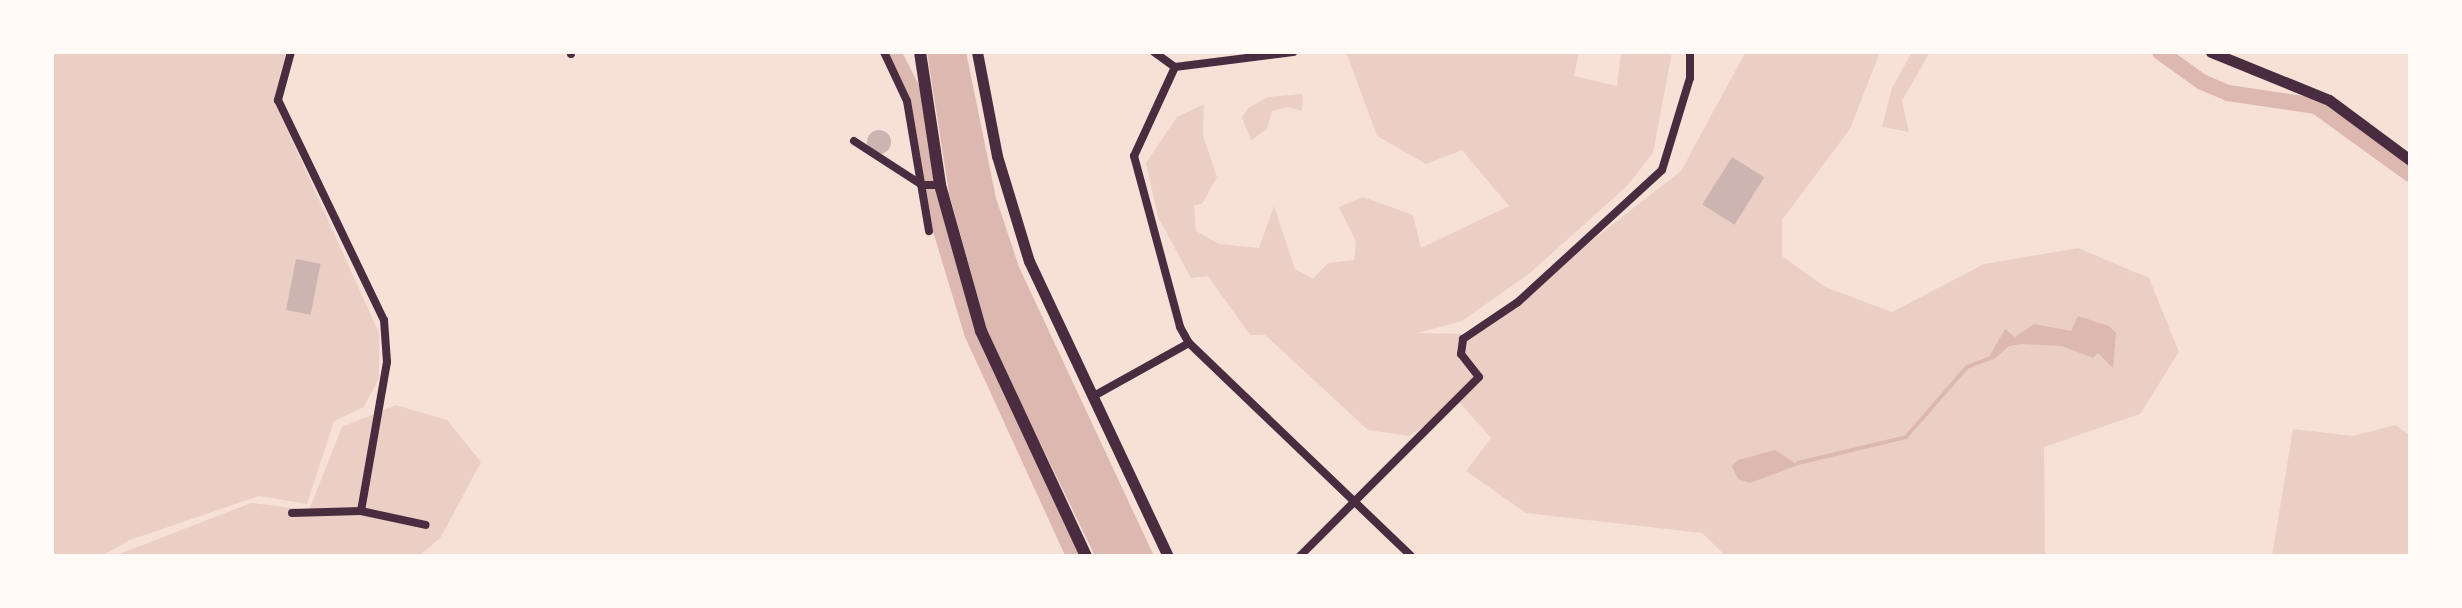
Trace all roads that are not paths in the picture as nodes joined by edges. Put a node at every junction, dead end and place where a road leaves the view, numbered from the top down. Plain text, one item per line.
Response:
1 (291, 52) edge
2 (884, 52) edge
3 (920, 52) edge
4 (977, 52) edge
5 (1154, 52) edge
6 (1293, 52) edge
7 (1690, 52) edge
8 (2211, 52) edge
9 (1175, 67) junction
10 (854, 141) dead end
11 (2410, 160) edge
12 (928, 184) junction
13 (929, 231) dead end
14 (1189, 343) junction
15 (1092, 397) junction
16 (1352, 501) junction
17 (361, 511) junction
18 (292, 513) dead end
19 (426, 525) dead end
20 (1086, 556) edge
21 (1168, 556) edge
22 (1300, 556) edge
23 (1411, 556) edge

1 - 17 street
2 - 12 street
3 - 12 main road
4 - 15 street
5 - 9 street
6 - 9 street
7 - 16 street
8 - 11 street
9 - 14 street
10 - 12 street
12 - 13 street
12 - 20 main road
14 - 15 street
14 - 16 street
15 - 21 street
16 - 22 street
16 - 23 street
17 - 18 street
17 - 19 street

